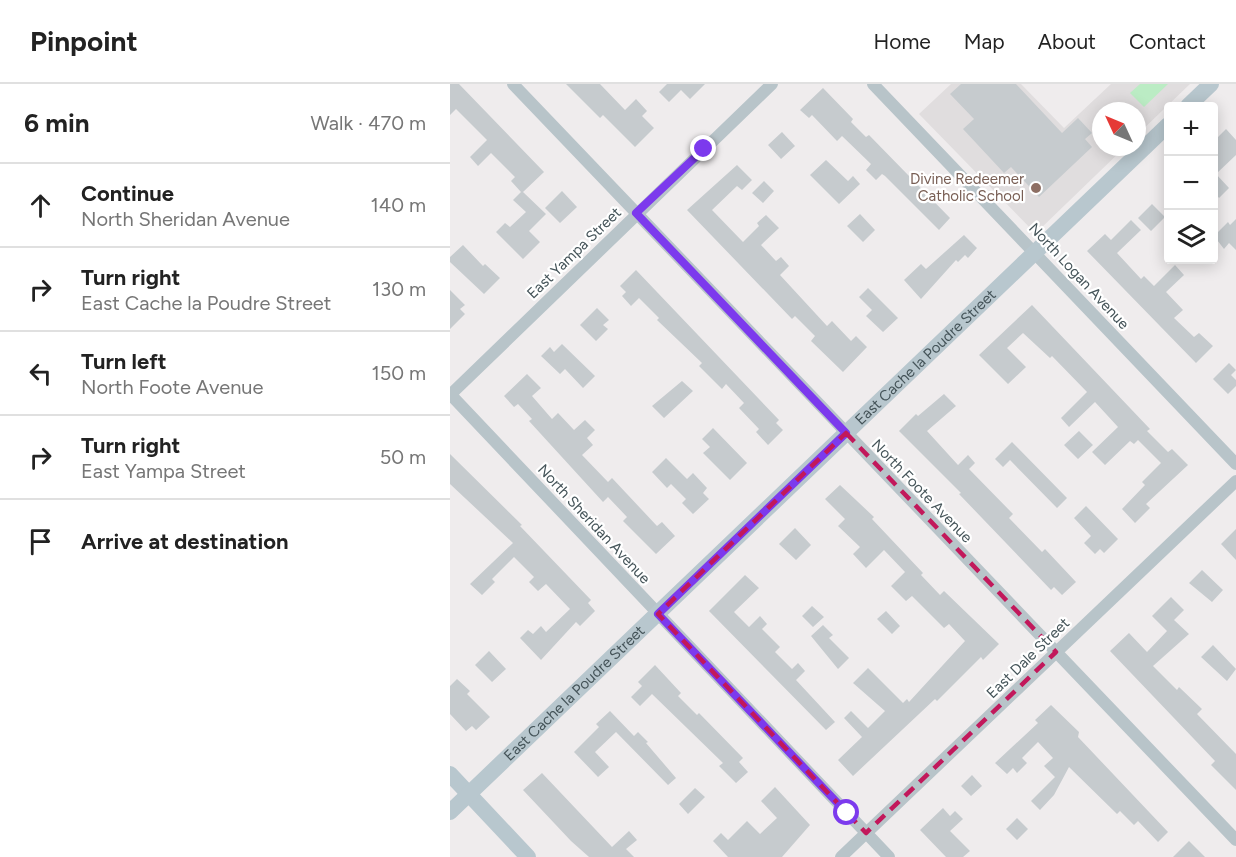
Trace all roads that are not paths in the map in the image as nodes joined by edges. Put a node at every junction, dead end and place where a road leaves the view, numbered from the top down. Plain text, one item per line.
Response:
1 (513, 84) edge
2 (873, 84) edge
3 (1211, 84) edge
4 (765, 86) edge
5 (1192, 102) edge
6 (1164, 129) edge
7 (636, 213) junction
8 (1036, 253) junction
9 (450, 394) edge
10 (846, 433) junction
11 (1236, 464) edge
12 (1236, 481) edge
13 (658, 614) junction
14 (1056, 652) junction
15 (450, 774) edge
16 (468, 794) junction
17 (450, 812) edge
18 (866, 833) junction
19 (1236, 840) edge
20 (528, 857) edge
21 (841, 857) edge
22 (889, 857) edge

1 - 7 street, North Foote Avenue
2 - 8 street, North Logan Avenue
3 - 5 street
4 - 7 street, East Yampa Street
6 - 8 street, East Cache la Poudre Street
7 - 9 street, East Yampa Street
7 - 10 street, North Foote Avenue
8 - 10 street, East Cache la Poudre Street
8 - 11 street, North Logan Avenue
9 - 13 street, North Sheridan Avenue
10 - 13 street, East Cache la Poudre Street
10 - 14 street, North Foote Avenue
12 - 14 street, East Dale Street
13 - 16 street, East Cache la Poudre Street
13 - 18 street, North Sheridan Avenue
14 - 18 street, East Dale Street
14 - 19 street, North Foote Avenue
15 - 16 street
16 - 17 street, East Cache la Poudre Street
16 - 20 street
18 - 21 street, East Dale Street
18 - 22 street, North Sheridan Avenue

